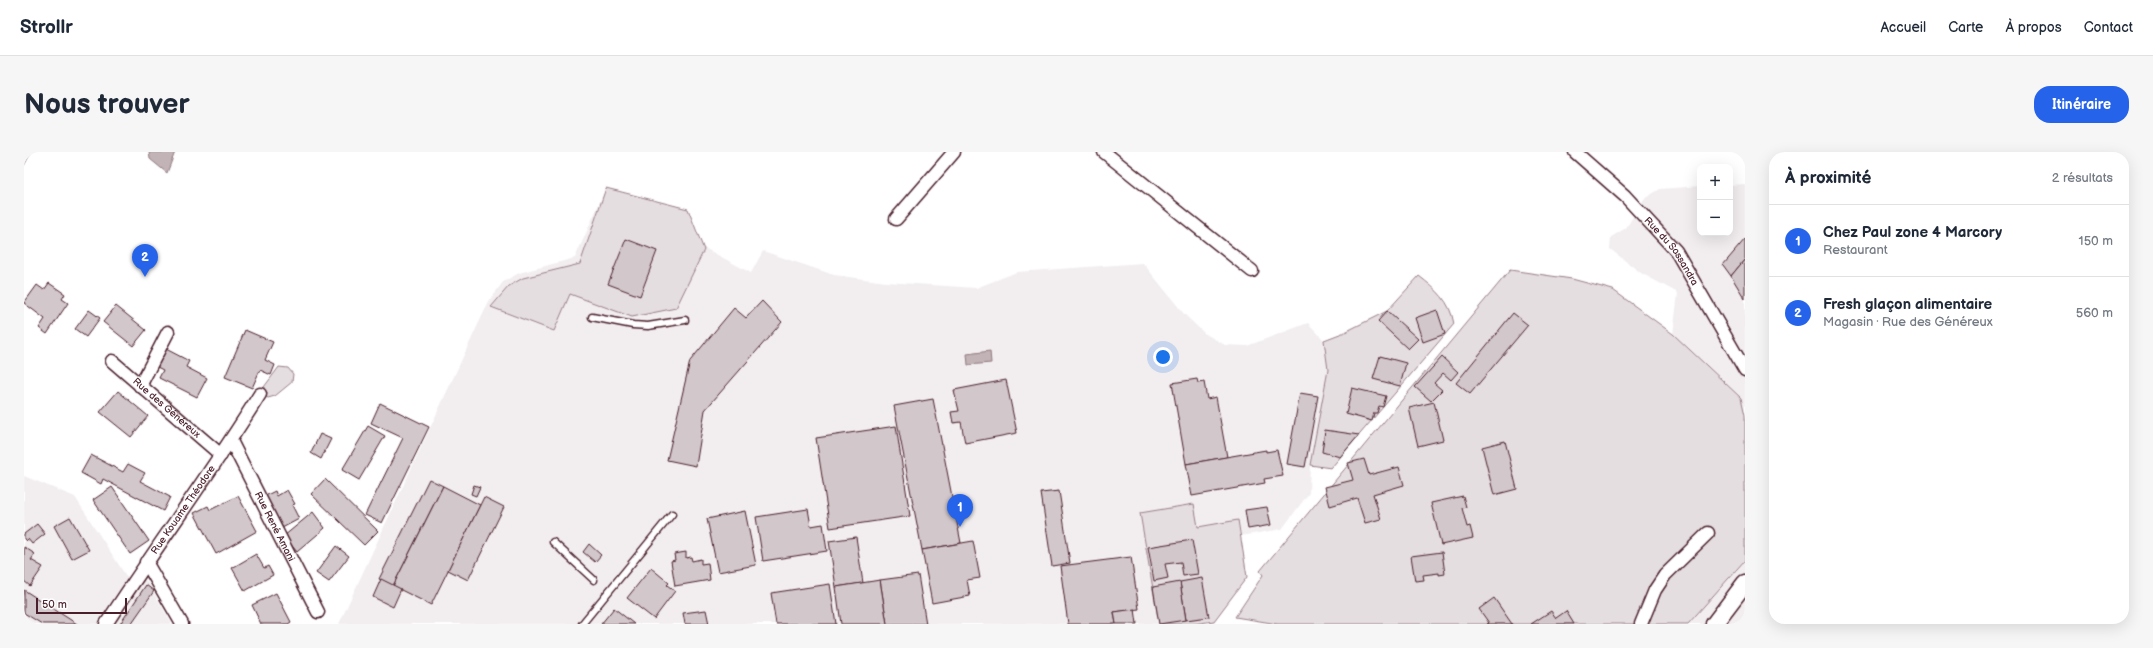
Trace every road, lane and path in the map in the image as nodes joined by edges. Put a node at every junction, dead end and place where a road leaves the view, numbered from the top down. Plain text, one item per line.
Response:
1 (954, 152) edge
2 (1104, 152) edge
3 (1574, 152) edge
4 (896, 218) dead end
5 (1252, 271) dead end
6 (592, 317) dead end
7 (685, 320) dead end
8 (168, 332) dead end
9 (112, 361) dead end
10 (1745, 370) edge
11 (140, 386) junction
12 (260, 394) dead end
13 (231, 441) junction
14 (220, 455) junction
15 (672, 514) dead end
16 (1708, 533) dead end
17 (553, 542) dead end
18 (146, 562) junction
19 (594, 580) dead end
20 (1745, 583) edge
21 (318, 612) dead end
22 (106, 624) edge
23 (182, 624) edge
24 (582, 624) edge
25 (1641, 624) edge
26 (1714, 624) edge

1 - 4 street
2 - 5 street
3 - 10 street, Rue du Sassandra
6 - 7 lane
8 - 11 street
9 - 11 street, Rue des Généreux
11 - 14 street, Rue des Généreux
12 - 13 street, Rue Kouame Théodore
13 - 14 street, Rue Kouame Théodore
13 - 21 street, Rue René Amani
14 - 18 street, Rue Kouame Théodore
15 - 24 lane
16 - 25 street
17 - 19 lane
18 - 22 street, Rue Kouame Théodore
18 - 23 street
20 - 26 street

